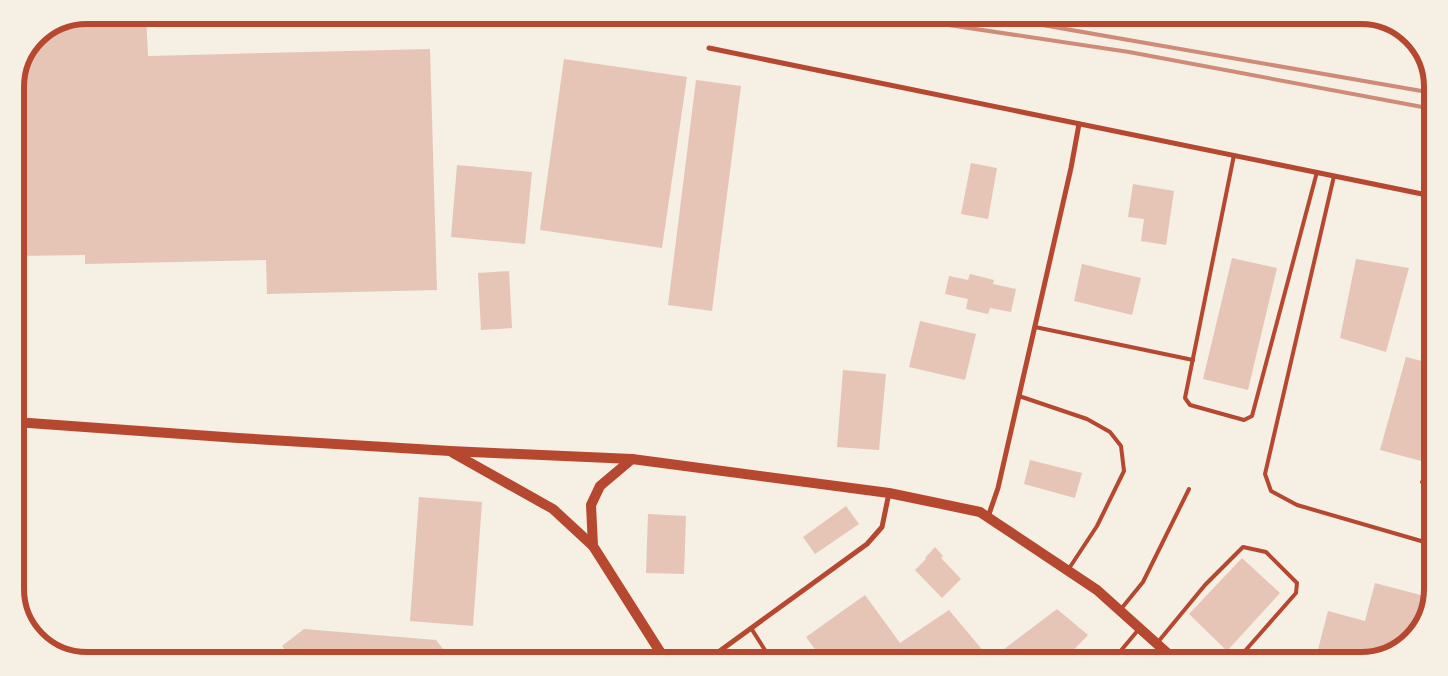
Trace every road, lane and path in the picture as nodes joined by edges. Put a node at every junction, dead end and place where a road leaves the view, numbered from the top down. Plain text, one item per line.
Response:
1 (709, 48) dead end
2 (1079, 124) junction
3 (1234, 155) junction
4 (1317, 172) junction
5 (1334, 176) junction
6 (1424, 194) edge
7 (1035, 327) junction
8 (1193, 360) junction
9 (1019, 396) junction
10 (24, 423) edge
11 (450, 451) junction
12 (632, 459) junction
13 (1189, 489) dead end
14 (889, 493) junction
15 (988, 517) junction
16 (1424, 542) edge
17 (593, 546) junction
18 (1067, 570) junction
19 (1119, 610) junction
20 (751, 628) junction
21 (1140, 629) junction
22 (1157, 644) junction
23 (660, 652) edge
24 (718, 652) edge
25 (766, 652) edge
26 (1120, 652) edge
27 (1166, 652) edge
28 (1244, 652) edge

1 - 2 street
2 - 3 street
2 - 7 street
3 - 4 street
3 - 8 lane
4 - 5 street
4 - 8 lane
5 - 6 street
5 - 16 lane
7 - 8 lane
7 - 9 street
9 - 15 street
9 - 18 lane
10 - 11 main road
11 - 12 main road
11 - 17 main road
12 - 14 main road
12 - 17 main road
13 - 19 lane
14 - 15 main road
14 - 20 street
15 - 18 main road
17 - 23 main road
18 - 19 main road
19 - 21 main road
20 - 24 street
20 - 25 lane
21 - 22 main road
21 - 26 lane
22 - 27 main road
22 - 28 lane

